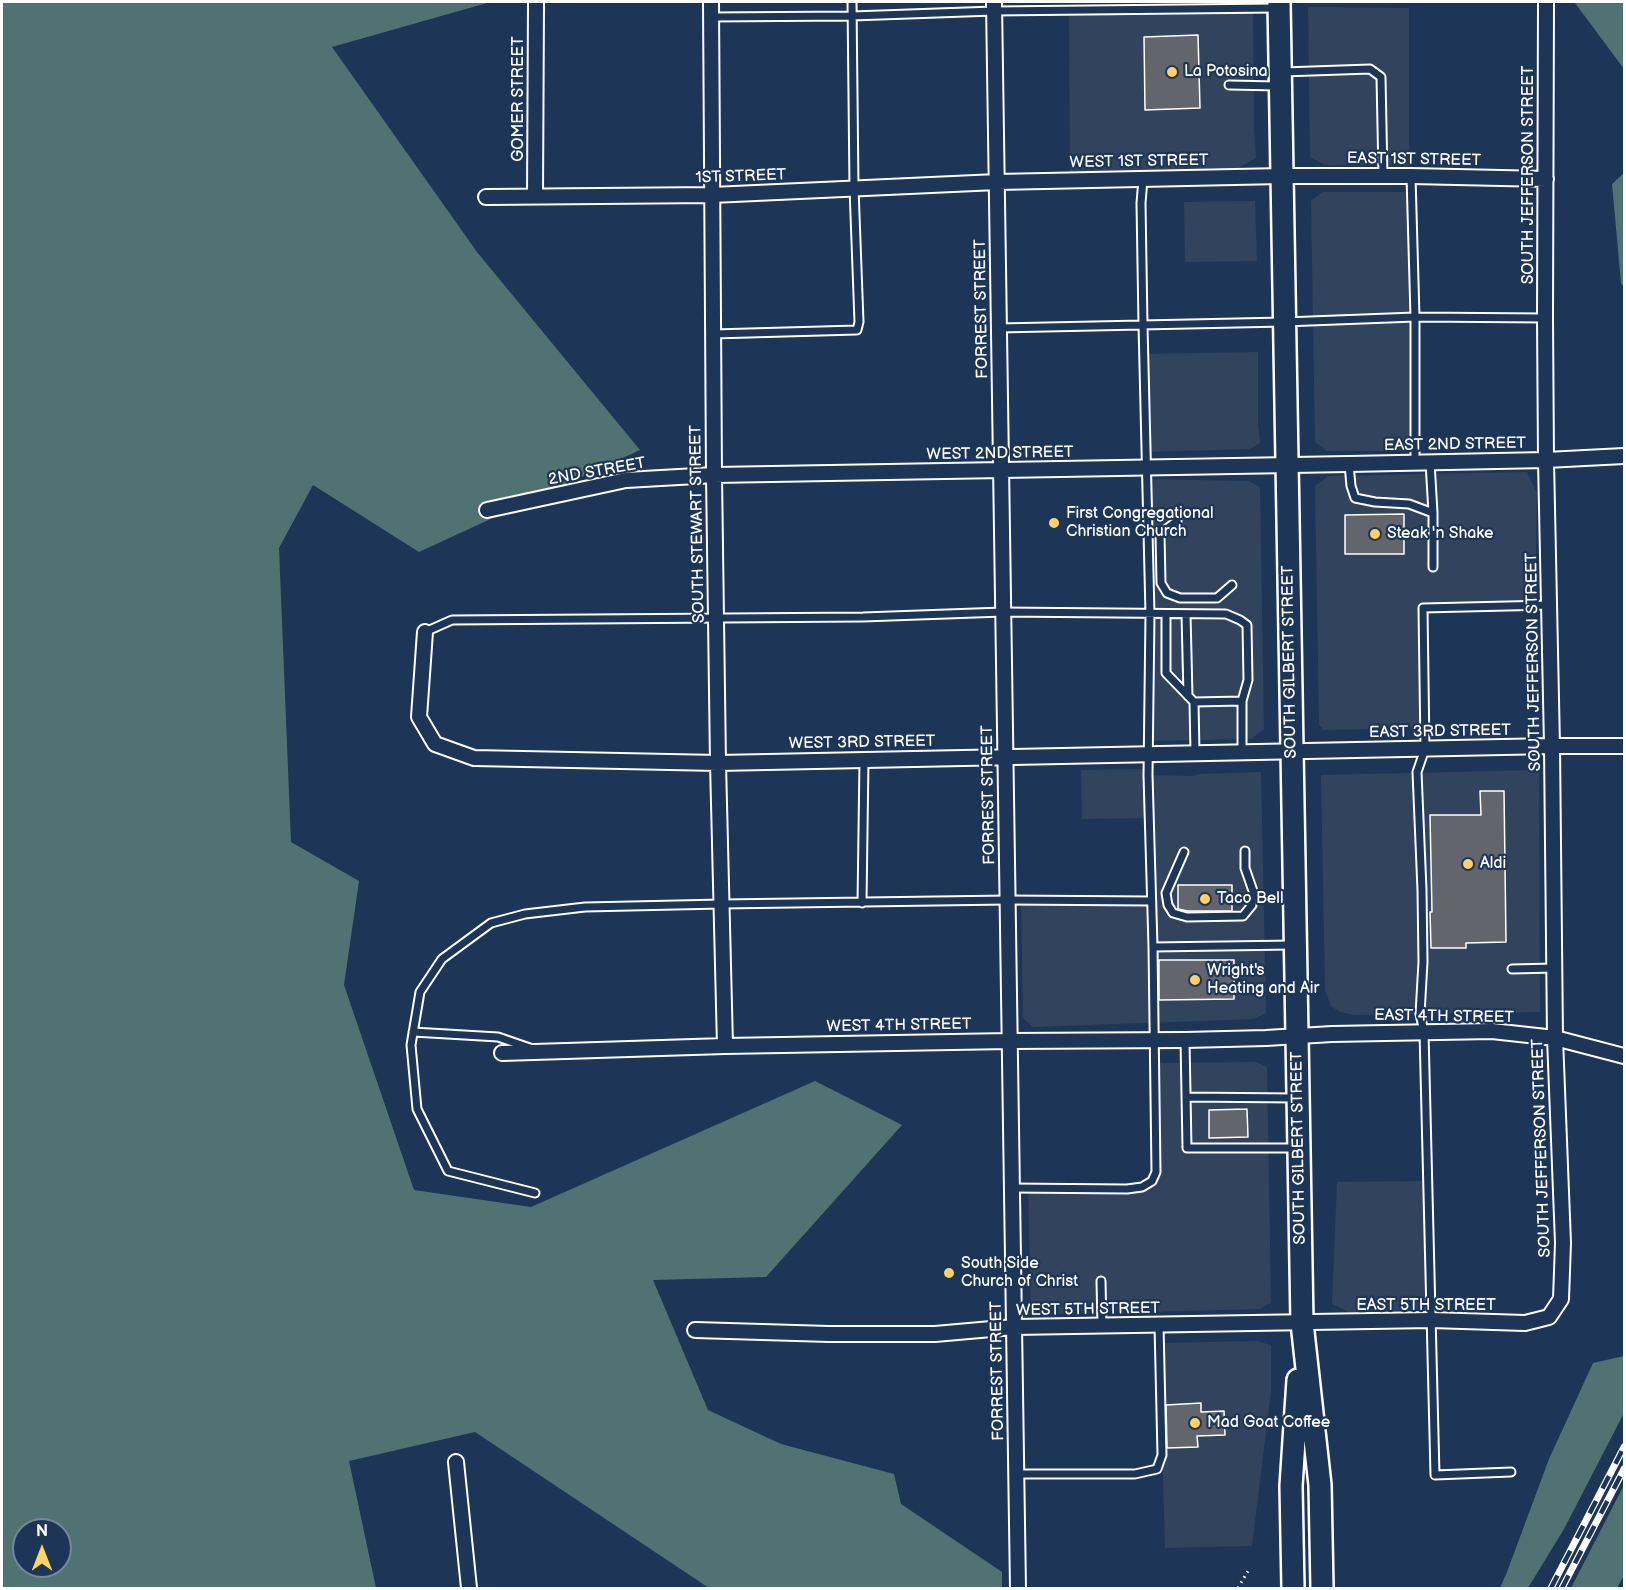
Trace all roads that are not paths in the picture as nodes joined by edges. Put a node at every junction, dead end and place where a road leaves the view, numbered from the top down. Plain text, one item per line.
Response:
1 (536, 2) edge
2 (711, 2) edge
3 (852, 2) edge
4 (1546, 2) edge
5 (1280, 4) edge
6 (1137, 5) edge
7 (994, 6) edge
8 (711, 16) junction
9 (852, 16) junction
10 (1280, 79) junction
11 (1229, 85) dead end
12 (1282, 176) junction
13 (1383, 176) junction
14 (1411, 176) junction
15 (1143, 179) junction
16 (1546, 179) junction
17 (997, 182) junction
18 (854, 188) junction
19 (712, 195) junction
20 (535, 196) junction
21 (486, 197) dead end
22 (1415, 317) junction
23 (1545, 318) junction
24 (1284, 322) junction
25 (1143, 325) junction
26 (998, 328) junction
27 (713, 334) junction
28 (1624, 456) edge
29 (1546, 460) junction
30 (1415, 462) junction
31 (1430, 462) junction
32 (1349, 464) junction
33 (1287, 465) junction
34 (1147, 468) junction
35 (1000, 470) junction
36 (714, 475) junction
37 (487, 510) dead end
38 (1433, 513) junction
39 (1177, 521) dead end
40 (1433, 567) dead end
41 (1232, 585) dead end
42 (1550, 605) junction
43 (1003, 612) junction
44 (1150, 614) junction
45 (1166, 614) junction
46 (1186, 614) junction
47 (716, 619) junction
48 (425, 632) joint
49 (1188, 696) junction
50 (1242, 701) junction
51 (1194, 702) junction
52 (1552, 746) junction
53 (1624, 746) edge
54 (1425, 749) junction
55 (1242, 752) junction
56 (1292, 752) junction
57 (1195, 753) junction
58 (1149, 754) junction
59 (1005, 756) junction
60 (864, 760) junction
61 (718, 763) junction
62 (1245, 851) dead end
63 (1184, 852) dead end
64 (1007, 900) junction
65 (1151, 901) junction
66 (722, 903) junction
67 (862, 903) junction
68 (1296, 945) junction
69 (1153, 947) junction
70 (1554, 968) junction
71 (1512, 969) dead end
72 (413, 1032) junction
73 (1424, 1032) junction
74 (1297, 1036) junction
75 (1555, 1038) junction
76 (1154, 1040) junction
77 (1185, 1040) junction
78 (1009, 1041) junction
79 (725, 1046) junction
80 (541, 1051) junction
81 (502, 1053) dead end
82 (1624, 1056) edge
83 (1187, 1097) junction
84 (1298, 1098) junction
85 (1299, 1148) junction
86 (1011, 1188) junction
87 (535, 1193) dead end
88 (1101, 1281) dead end
89 (1549, 1317) joint
90 (1431, 1320) junction
91 (1302, 1323) junction
92 (1159, 1325) junction
93 (1102, 1326) junction
94 (1014, 1327) junction
95 (695, 1330) dead end
96 (456, 1462) dead end
97 (1511, 1472) dead end
98 (1016, 1474) junction
99 (469, 1588) edge
100 (1018, 1588) edge
101 (1293, 1588) edge
102 (1322, 1588) edge

1 - 20 street, GOMER STREET
2 - 8 street, SOUTH STEWART STREET
3 - 9 lane
4 - 16 street, SOUTH JEFFERSON STREET
5 - 6 lane
5 - 10 main road, SOUTH GILBERT STREET
6 - 7 lane
7 - 9 lane
7 - 17 street, FORREST STREET
8 - 9 lane
8 - 19 street, SOUTH STEWART STREET
9 - 18 lane
10 - 11 lane
10 - 12 main road, SOUTH GILBERT STREET
10 - 13 lane
12 - 13 street, EAST 1ST STREET
12 - 15 street, WEST 1ST STREET
12 - 24 main road, SOUTH GILBERT STREET
13 - 14 street, EAST 1ST STREET
14 - 16 street, EAST 1ST STREET
14 - 22 lane
15 - 17 street, WEST 1ST STREET
15 - 25 lane
16 - 23 street, SOUTH JEFFERSON STREET
17 - 18 street, 1ST STREET
17 - 26 street, FORREST STREET
18 - 19 street, 1ST STREET
18 - 27 lane
19 - 20 street, 1ST STREET
19 - 27 street, SOUTH STEWART STREET
20 - 21 street, 1ST STREET
22 - 23 lane
22 - 24 lane
22 - 30 lane
23 - 29 street, SOUTH JEFFERSON STREET
24 - 25 lane
24 - 33 main road, SOUTH GILBERT STREET
25 - 26 lane
25 - 34 lane
26 - 35 street, FORREST STREET
27 - 36 street, SOUTH STEWART STREET
28 - 29 street, EAST 2ND STREET
29 - 31 street, EAST 2ND STREET
29 - 42 street, SOUTH JEFFERSON STREET
30 - 31 street, EAST 2ND STREET
30 - 32 street, EAST 2ND STREET
31 - 38 lane
32 - 33 street, EAST 2ND STREET
32 - 38 lane
33 - 34 street, WEST 2ND STREET
33 - 56 main road, SOUTH GILBERT STREET
34 - 35 street, WEST 2ND STREET
34 - 44 lane
35 - 36 street, WEST 2ND STREET
35 - 43 street, FORREST STREET
36 - 37 street, 2ND STREET
36 - 47 street, SOUTH STEWART STREET
38 - 40 lane
39 - 41 lane
42 - 52 street, SOUTH JEFFERSON STREET
42 - 54 lane
43 - 44 lane
43 - 47 lane
43 - 59 street, FORREST STREET
44 - 45 lane
44 - 58 lane
45 - 46 lane
45 - 49 lane
46 - 49 lane
46 - 50 lane
47 - 48 lane
47 - 61 street, SOUTH STEWART STREET
48 - 61 street, WEST 3RD STREET
49 - 51 lane
50 - 51 lane
50 - 55 lane
51 - 57 lane
52 - 53 street, EAST 3RD STREET
52 - 54 street, EAST 3RD STREET
52 - 70 street, SOUTH JEFFERSON STREET
54 - 56 street, EAST 3RD STREET
54 - 73 lane
55 - 56 street, WEST 3RD STREET
55 - 57 street, WEST 3RD STREET
56 - 68 main road, SOUTH GILBERT STREET
57 - 58 street, WEST 3RD STREET
58 - 59 street, WEST 3RD STREET
58 - 65 lane
59 - 60 street, WEST 3RD STREET
59 - 64 street, FORREST STREET
60 - 61 street, WEST 3RD STREET
60 - 67 lane
61 - 66 street, SOUTH STEWART STREET
62 - 63 lane
64 - 65 lane
64 - 67 lane
64 - 78 street, FORREST STREET
65 - 69 lane
66 - 67 lane
66 - 72 lane
66 - 79 street, SOUTH STEWART STREET
68 - 69 lane
68 - 74 main road, SOUTH GILBERT STREET
69 - 76 lane
70 - 71 lane
70 - 75 street, SOUTH JEFFERSON STREET
72 - 80 lane
72 - 87 lane
73 - 74 street, EAST 4TH STREET
73 - 75 street, EAST 4TH STREET
73 - 90 lane
74 - 77 street, WEST 4TH STREET
74 - 84 main road, SOUTH GILBERT STREET
75 - 82 street, EAST 4TH STREET
75 - 89 street, SOUTH JEFFERSON STREET
76 - 77 street, WEST 4TH STREET
76 - 78 street, WEST 4TH STREET
76 - 86 lane
77 - 83 lane
78 - 79 street, WEST 4TH STREET
78 - 86 street, FORREST STREET
79 - 80 street, WEST 4TH STREET
80 - 81 street, WEST 4TH STREET
83 - 84 lane
83 - 85 lane
84 - 85 main road, SOUTH GILBERT STREET
85 - 91 main road, SOUTH GILBERT STREET
86 - 94 street, FORREST STREET
88 - 93 lane
89 - 90 street, EAST 5TH STREET
90 - 91 street, EAST 5TH STREET
90 - 97 lane
91 - 92 street, WEST 5TH STREET
91 - 101 main road, SOUTH GILBERT STREET
91 - 102 main road, SOUTH GILBERT STREET
92 - 93 street, WEST 5TH STREET
92 - 98 lane
93 - 94 street, WEST 5TH STREET
94 - 95 street, WEST 5TH STREET
94 - 98 street, FORREST STREET
96 - 99 street
98 - 100 street, FORREST STREET

